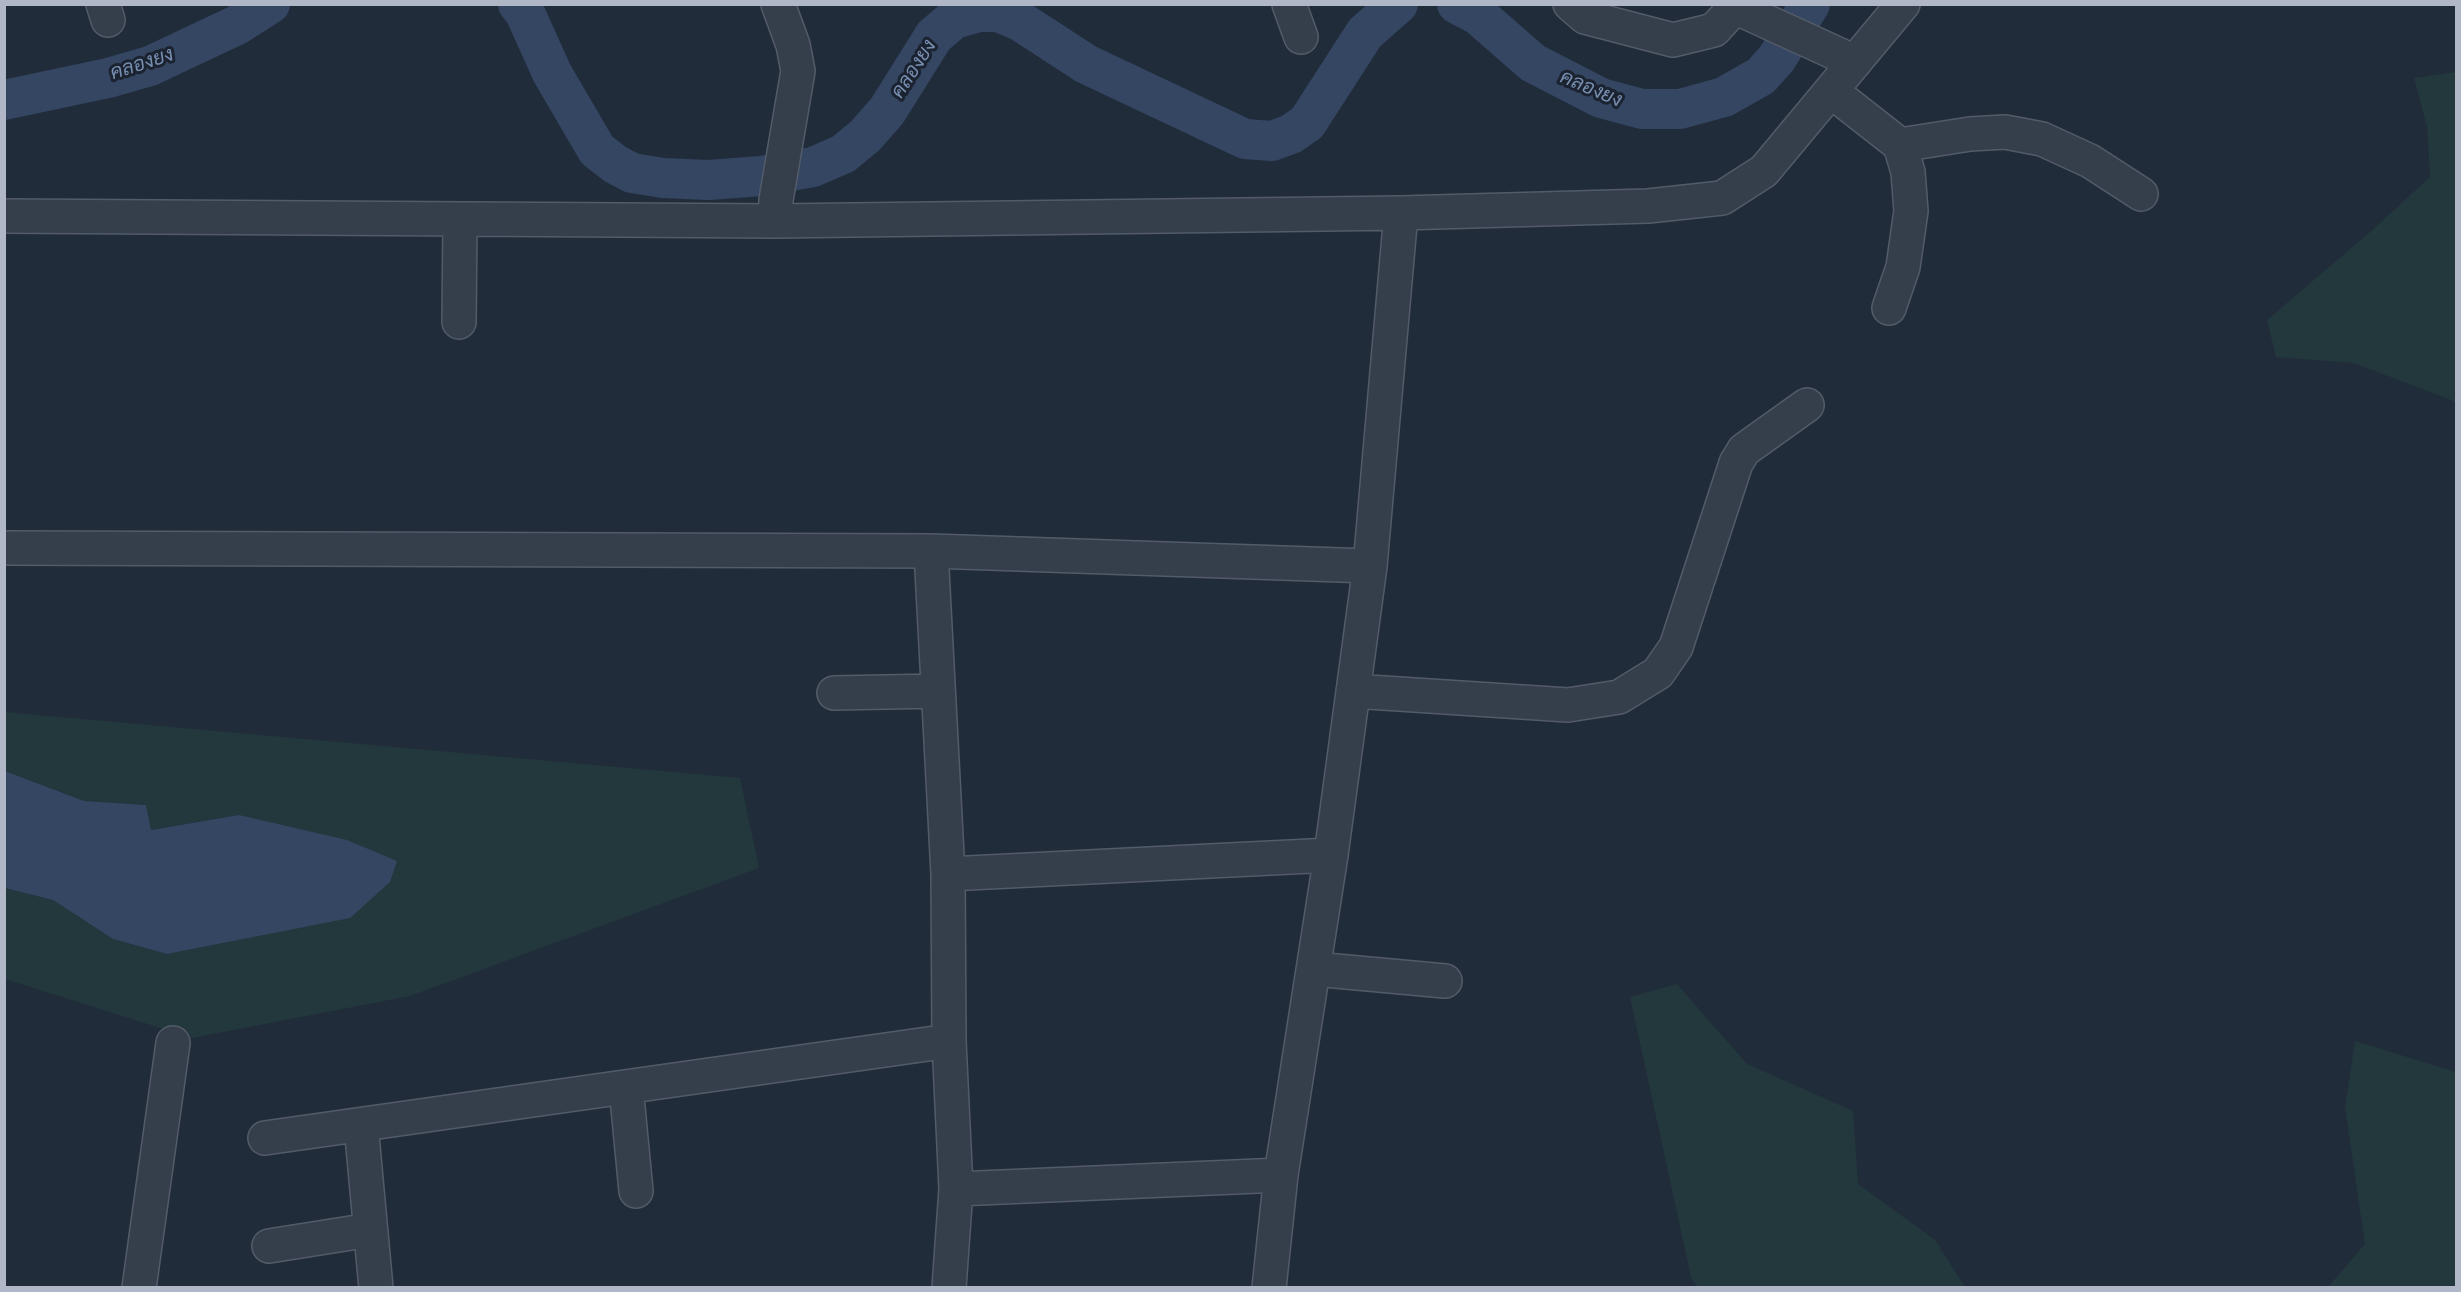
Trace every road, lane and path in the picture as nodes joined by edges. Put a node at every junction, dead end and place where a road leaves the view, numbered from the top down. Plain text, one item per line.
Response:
1 (778, 4) edge
2 (1289, 4) edge
3 (1570, 4) edge
4 (1903, 4) edge
5 (1737, 6) edge
6 (1301, 37) dead end
7 (1855, 62) junction
8 (1831, 91) junction
9 (1900, 145) junction
10 (2141, 194) dead end
11 (775, 210) junction
12 (1401, 213) junction
13 (4, 216) edge
14 (460, 220) junction
15 (1889, 308) dead end
16 (459, 322) dead end
17 (1807, 405) dead end
18 (4, 548) edge
19 (932, 551) junction
20 (1370, 566) junction
21 (938, 691) junction
22 (1353, 691) junction
23 (834, 693) dead end
24 (1331, 855) junction
25 (948, 874) junction
26 (1314, 969) junction
27 (1445, 981) dead end
28 (949, 1041) junction
29 (173, 1043) dead end
30 (626, 1087) junction
31 (362, 1125) junction
32 (265, 1138) dead end
33 (1281, 1175) junction
34 (956, 1189) junction
35 (636, 1191) dead end
36 (370, 1230) junction
37 (269, 1246) dead end
38 (139, 1287) edge
39 (375, 1287) edge
40 (949, 1287) edge
41 (1269, 1287) edge

1 - 11 street
2 - 6 street
3 - 5 street
4 - 7 street
5 - 7 street
7 - 8 street
8 - 9 street
8 - 12 street
9 - 10 street
9 - 15 street
11 - 12 street
11 - 14 street
12 - 20 street
13 - 14 street
14 - 16 street
17 - 22 street
18 - 19 street
19 - 20 street
19 - 21 street
20 - 22 street
21 - 23 street
21 - 25 street
22 - 24 street
24 - 25 street
24 - 26 street
25 - 28 street
26 - 27 street
26 - 33 street
28 - 30 street
28 - 34 street
29 - 38 street
30 - 31 street
30 - 35 street
31 - 32 street
31 - 36 street
33 - 34 street
33 - 41 street
34 - 40 street
36 - 37 street
36 - 39 street

